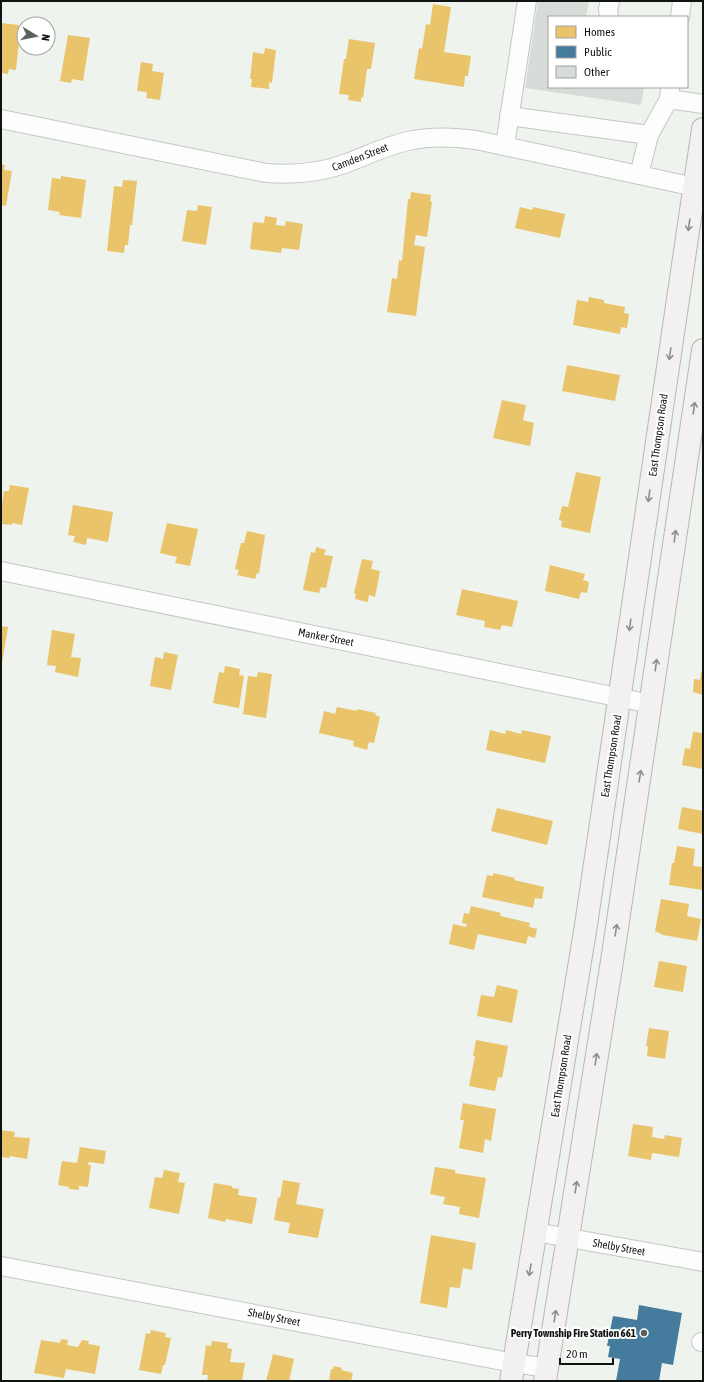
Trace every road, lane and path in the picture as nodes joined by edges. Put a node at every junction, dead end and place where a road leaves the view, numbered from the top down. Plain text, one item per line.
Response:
1 (527, 1) edge
2 (610, 1) edge
3 (682, 1) edge
4 (609, 16) edge
5 (680, 16) edge
6 (670, 93) edge
7 (703, 104) edge
8 (509, 116) junction
9 (1, 119) edge
10 (703, 129) edge
11 (649, 135) junction
12 (505, 146) junction
13 (639, 175) junction
14 (699, 188) edge
15 (703, 350) edge
16 (1, 571) edge
17 (620, 697) junction
18 (651, 704) junction
19 (536, 1232) junction
20 (567, 1238) junction
21 (703, 1262) edge
22 (1, 1266) edge
23 (512, 1372) edge
24 (546, 1374) edge

1 - 8 street
2 - 4 street
3 - 5 street
6 - 7 street
6 - 11 street
8 - 11 street
8 - 12 street
9 - 12 street, Camden Street
10 - 14 main road, East Thompson Road
11 - 13 street
12 - 13 street, Camden Street
13 - 14 street, Camden Street
14 -> 17 main road, East Thompson Road
18 -> 15 main road
16 - 17 street, Manker Street
17 - 18 street, Manker Street
17 - 19 main road, East Thompson Road
20 -> 18 main road
19 - 20 street, Shelby Street
19 -> 23 main road, East Thompson Road
20 - 21 street, Shelby Street
24 -> 20 main road
22 - 23 street, Shelby Street
23 - 24 street, Shelby Street

